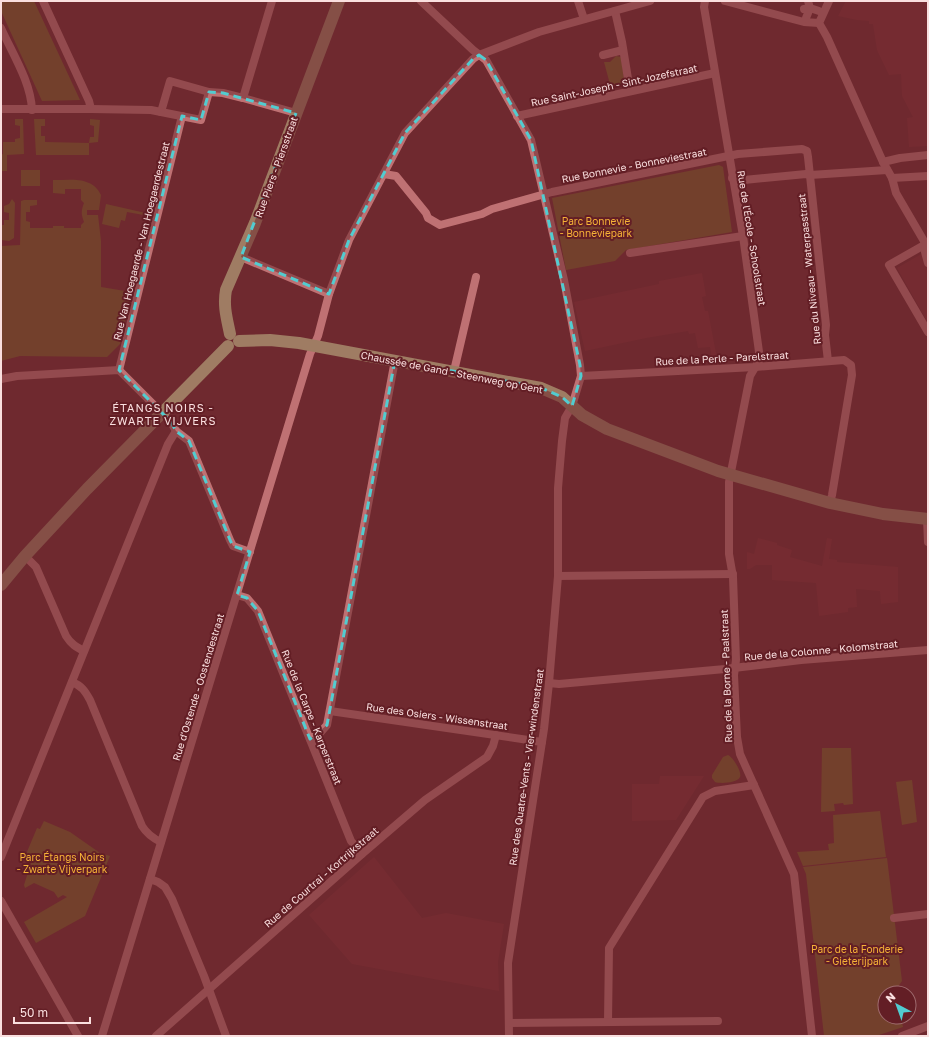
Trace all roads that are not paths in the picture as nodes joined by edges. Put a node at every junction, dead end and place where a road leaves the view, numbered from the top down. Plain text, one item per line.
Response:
1 (43, 1) edge
2 (272, 1) edge
3 (339, 1) edge
4 (421, 1) edge
5 (578, 1) edge
6 (650, 1) edge
7 (705, 1) edge
8 (725, 1) edge
9 (828, 1) edge
10 (809, 5) edge
11 (615, 11) junction
12 (819, 12) dead end
13 (806, 18) dead end
14 (584, 19) junction
15 (819, 23) junction
16 (1, 28) edge
17 (623, 50) junction
18 (479, 55) junction
19 (603, 55) dead end
20 (715, 73) junction
21 (630, 91) junction
22 (209, 92) junction
23 (243, 98) junction
24 (1, 109) edge
25 (91, 109) junction
26 (32, 110) junction
27 (161, 112) junction
28 (296, 113) junction
29 (182, 116) junction
30 (517, 116) junction
31 (928, 155) edge
32 (729, 156) junction
33 (883, 162) junction
34 (887, 170) junction
35 (384, 174) junction
36 (810, 175) junction
37 (928, 176) edge
38 (732, 178) junction
39 (892, 178) junction
40 (544, 193) junction
41 (743, 236) junction
42 (927, 246) edge
43 (630, 253) dead end
44 (241, 257) junction
45 (928, 263) edge
46 (476, 277) dead end
47 (330, 294) junction
48 (928, 332) edge
49 (233, 340) junction
50 (314, 345) junction
51 (395, 360) junction
52 (828, 360) junction
53 (755, 367) junction
54 (119, 370) junction
55 (454, 371) junction
56 (581, 376) junction
57 (1, 379) edge
58 (572, 406) junction
59 (162, 413) junction
60 (176, 431) junction
61 (730, 474) junction
62 (830, 503) junction
63 (927, 519) edge
64 (928, 542) edge
65 (250, 552) junction
66 (25, 556) junction
67 (733, 574) junction
68 (558, 576) junction
69 (1, 585) edge
70 (237, 595) junction
71 (928, 650) edge
72 (84, 651) junction
73 (735, 668) junction
74 (72, 682) junction
75 (549, 683) junction
76 (330, 711) junction
77 (496, 735) junction
78 (310, 738) junction
79 (542, 742) junction
80 (754, 785) junction
81 (161, 842) junction
82 (362, 854) junction
83 (1, 857) edge
84 (150, 879) junction
85 (1, 901) edge
86 (928, 914) edge
87 (894, 918) dead end
88 (208, 990) junction
89 (718, 1021) dead end
90 (608, 1022) junction
91 (509, 1023) junction
92 (928, 1026) edge
93 (78, 1036) edge
94 (102, 1036) edge
95 (156, 1036) edge
96 (226, 1036) edge
97 (509, 1036) edge
98 (812, 1036) edge
99 (902, 1036) edge

1 - 25 street
2 - 23 street
3 - 28 street, Rue Piers - Piersstraat
4 - 18 street
5 - 14 street
6 - 11 street
7 - 20 street, Rue de l'École - Schoolstraat
8 - 15 street
9 - 15 street
10 - 12 street
10 - 13 street
11 - 14 street
11 - 17 street
14 - 18 street
15 - 33 street
16 - 26 street
17 - 19 street
17 - 21 street
18 - 30 street
18 - 35 street, Rue d'Ostende - Oostendestraat
20 - 21 street, Rue Saint-Joseph - Sint-Jozefstraat
20 - 32 street, Rue de l'École - Schoolstraat
21 - 30 street, Rue Saint-Joseph - Sint-Jozefstraat
22 - 23 street
22 - 27 street
22 - 29 street
23 - 28 street
24 - 26 street
25 - 26 street
25 - 27 street
27 - 29 street
28 - 44 street, Rue Piers - Piersstraat
29 - 54 street, Rue Van Hoegaerde - Van Hoegaerdestraat
30 - 40 street
31 - 33 street
32 - 36 street, Rue Bonnevie - Bonneviestraat
32 - 38 street, Rue de l'École - Schoolstraat
32 - 40 street, Rue Bonnevie - Bonneviestraat
33 - 34 street
34 - 36 street
34 - 39 street
35 - 40 street, Rue Bonnevie - Bonneviestraat
35 - 47 street, Rue d'Ostende - Oostendestraat
36 - 38 street
36 - 52 street, Rue du Niveau - Waterpasstraat
37 - 39 street
38 - 41 street, Rue de l'École - Schoolstraat
39 - 42 street
40 - 56 street
41 - 43 street
41 - 53 street, Rue de l'École - Schoolstraat
42 - 45 street
42 - 48 street
44 - 47 street
44 - 49 street, Rue Piers - Piersstraat
46 - 55 street
47 - 50 street, Rue d'Ostende - Oostendestraat
49 - 50 street, Chaussée de Gand - Steenweg op Gent
49 - 59 street
50 - 51 street, Chaussée de Gand - Steenweg op Gent
50 - 65 street, Rue d'Ostende - Oostendestraat
51 - 55 street, Chaussée de Gand - Steenweg op Gent
51 - 76 street
52 - 53 street, Rue de la Perle - Parelstraat
52 - 62 street, Rue de la Perle - Parelstraat
53 - 56 street, Rue de la Perle - Parelstraat
53 - 61 street, Rue de l'École - Schoolstraat
54 - 57 street
54 - 59 street
55 - 58 street, Chaussée de Gand - Steenweg op Gent
56 - 58 street, Rue des Quatre-Vents - Vier-windenstraat
58 - 61 street, Chaussée de Gand - Steenweg op Gent
58 - 68 street, Rue des Quatre-Vents - Vier-windenstraat
59 - 60 street
59 - 66 street
60 - 65 street
60 - 72 street
61 - 62 street, Chaussée de Gand - Steenweg op Gent
61 - 67 street, Rue de la Borne - Paalstraat
62 - 63 street, Chaussée de Gand - Steenweg op Gent
63 - 64 street
65 - 70 street, Rue d'Ostende - Oostendestraat
66 - 69 street
66 - 72 street
67 - 68 street
67 - 73 street, Rue de la Borne - Paalstraat
68 - 75 street, Rue des Quatre-Vents - Vier-windenstraat
70 - 78 street, Rue de la Carpe - Karperstraat
70 - 81 street, Rue d'Ostende - Oostendestraat
71 - 73 street, Rue de la Colonne - Kolomstraat
72 - 74 street
73 - 75 street, Rue de la Colonne - Kolomstraat
73 - 80 street, Rue de la Borne - Paalstraat
74 - 81 street
74 - 83 street
75 - 79 street, Rue des Quatre-Vents - Vier-windenstraat
76 - 77 street, Rue des Osiers - Wissenstraat
76 - 78 street
77 - 79 street, Rue des Osiers - Wissenstraat
77 - 82 street, Rue de Courtrai - Kortrijkstraat
78 - 82 street, Rue de la Carpe - Karperstraat
79 - 91 street, Rue des Quatre-Vents - Vier-windenstraat
80 - 90 street
80 - 98 street, Rue de la Borne - Paalstraat
81 - 84 street, Rue d'Ostende - Oostendestraat
82 - 88 street, Rue de Courtrai - Kortrijkstraat
84 - 88 street
84 - 94 street, Rue d'Ostende - Oostendestraat
85 - 93 street
86 - 87 street
88 - 95 street, Rue de Courtrai - Kortrijkstraat
88 - 96 street
89 - 90 street
90 - 91 street
91 - 97 street, Rue des Quatre-Vents - Vier-windenstraat
92 - 99 street

